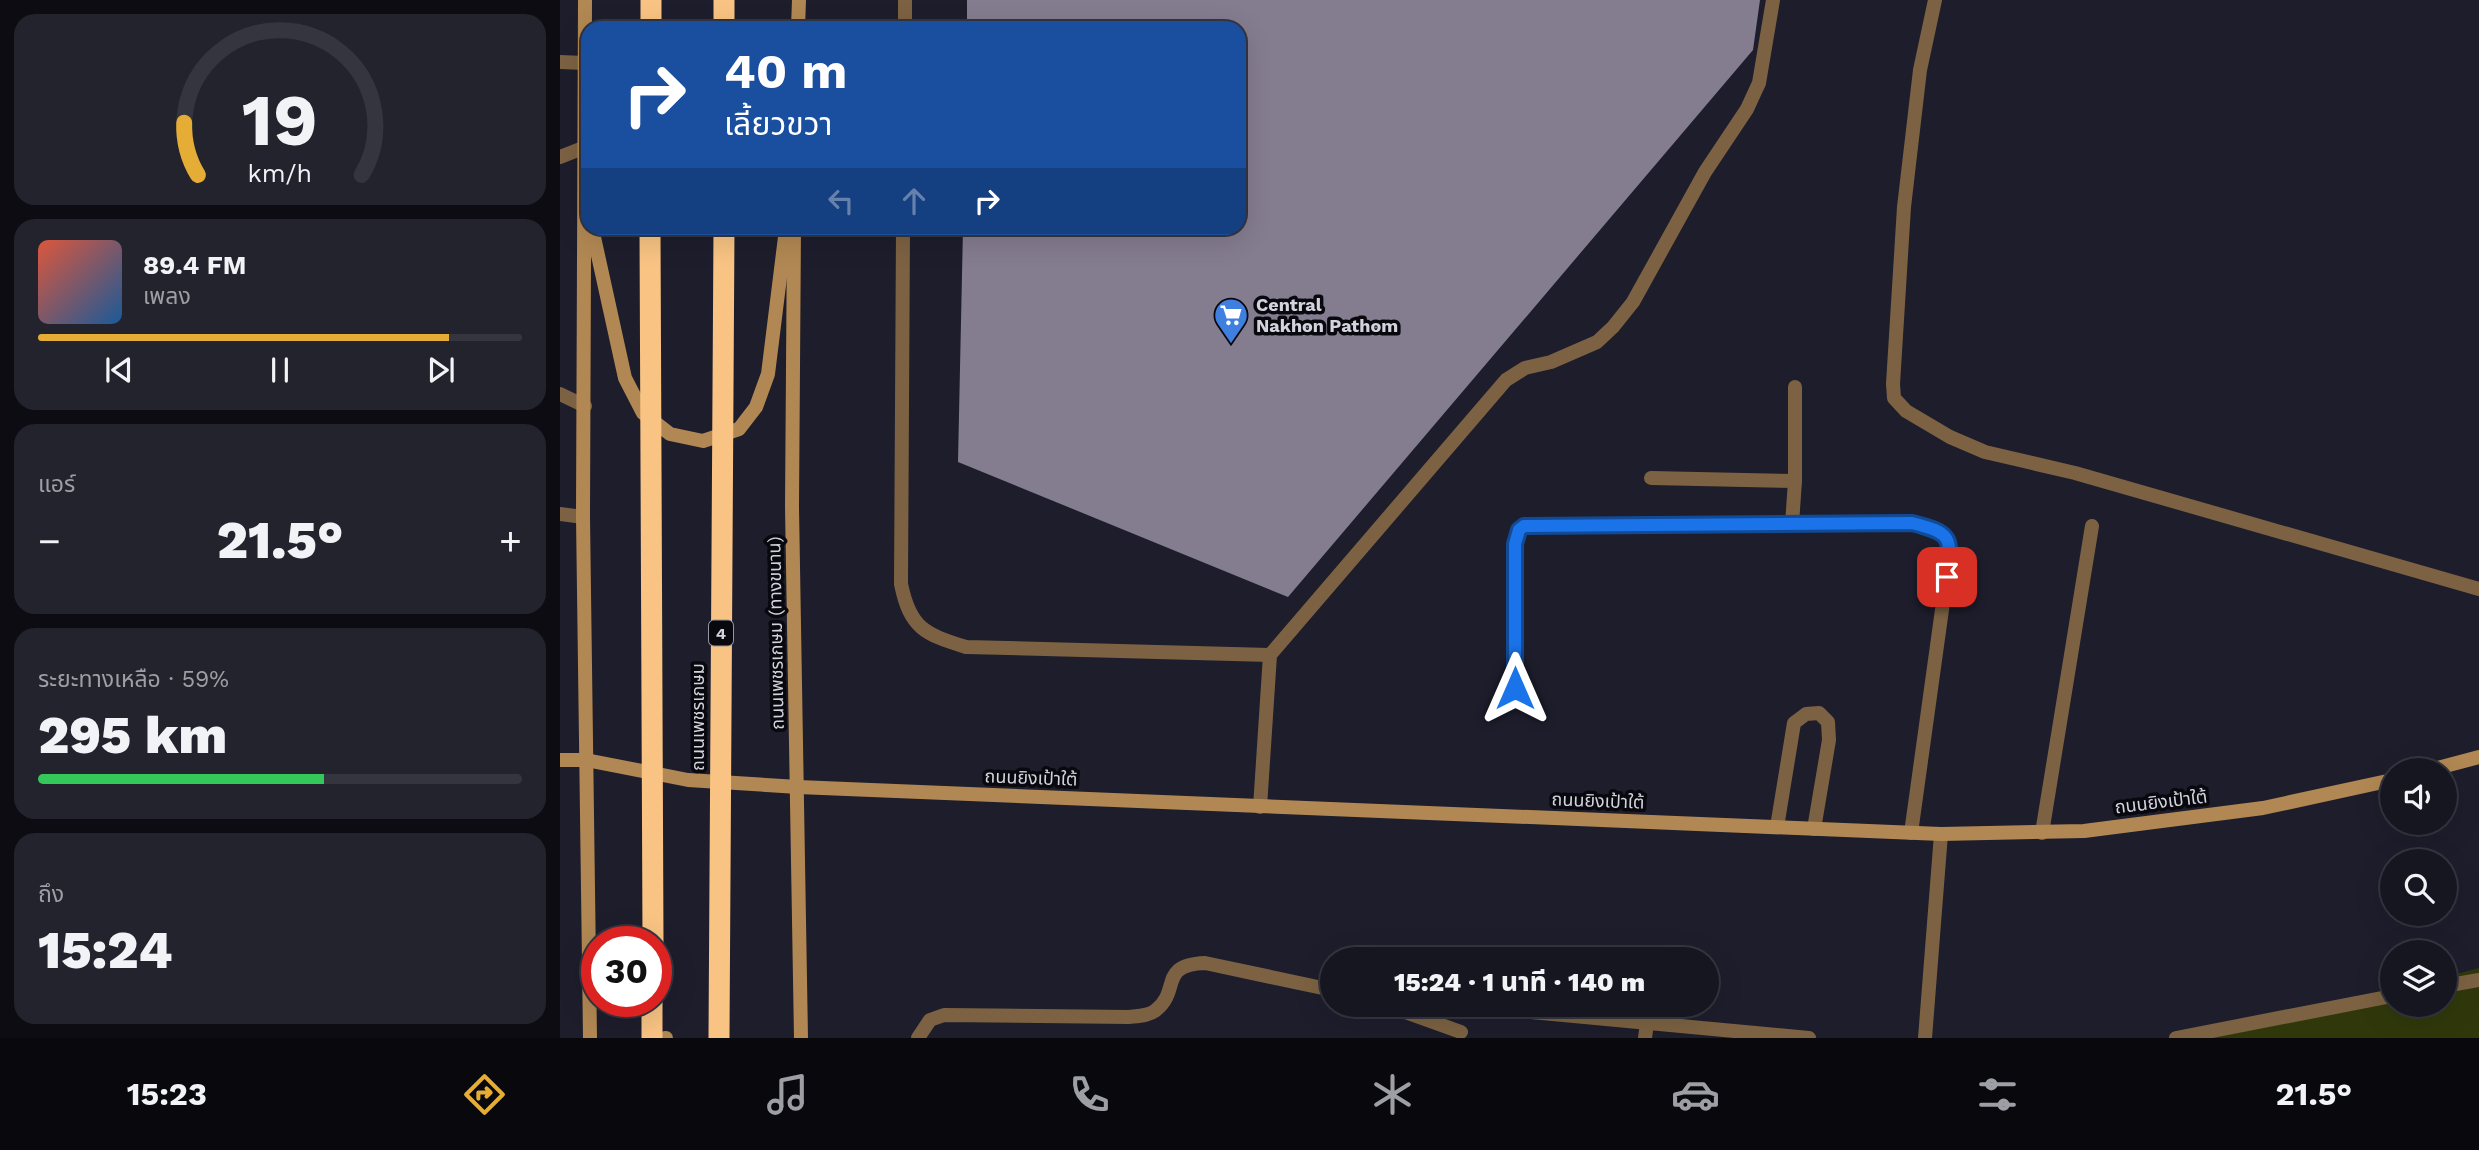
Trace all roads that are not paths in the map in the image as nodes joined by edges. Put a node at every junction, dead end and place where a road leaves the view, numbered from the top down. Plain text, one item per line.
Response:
1 (585, 0) edge
2 (651, 0) edge
3 (724, 0) edge
4 (799, 0) edge
5 (905, 0) edge
6 (1773, 0) edge
7 (1935, 0) edge
8 (585, 21) edge
9 (651, 21) edge
10 (724, 21) edge
11 (798, 21) edge
12 (905, 21) edge
13 (560, 62) edge
14 (581, 63) edge
15 (581, 149) edge
16 (560, 157) edge
17 (583, 235) edge
18 (594, 235) edge
19 (650, 235) edge
20 (724, 235) edge
21 (785, 235) edge
22 (794, 235) edge
23 (903, 235) edge
24 (1795, 387) dead end
25 (560, 394) edge
26 (585, 406) junction
27 (1651, 478) dead end
28 (1795, 481) junction
29 (560, 514) edge
30 (583, 516) junction
31 (1792, 524) junction
32 (2092, 526) dead end
33 (2479, 589) edge
34 (1270, 655) junction
35 (1515, 688) dead end
36 (2479, 757) edge
37 (560, 760) edge
38 (586, 760) junction
39 (2457, 763) edge
40 (2380, 783) edge
41 (798, 787) junction
42 (1260, 807) junction
43 (1777, 827) junction
44 (1814, 829) junction
45 (1911, 833) junction
46 (2042, 833) junction
47 (1941, 834) junction
48 (653, 926) edge
49 (2479, 980) edge
50 (2457, 984) edge
51 (1320, 987) edge
52 (2380, 998) edge
53 (652, 1017) edge
54 (1419, 1017) edge
55 (1584, 1017) edge
56 (1647, 1023) junction
57 (1461, 1032) dead end
58 (590, 1038) edge
59 (652, 1038) edge
60 (719, 1038) edge
61 (801, 1038) edge
62 (918, 1038) edge
63 (1645, 1038) edge
64 (1809, 1038) edge
65 (1925, 1038) edge
66 (2176, 1038) edge

1 - 8 main road
2 - 9 highway
3 - 10 highway
4 - 11 main road
5 - 12 street
6 - 34 street
7 - 33 street
13 - 14 street
15 - 16 street
17 - 26 main road
18 - 21 main road
19 - 48 highway, bridge
20 - 60 highway, ถนนเพชรเกษม / 4, bridge
22 - 41 main road, ถนนเพชรเกษม (ทางขนาน)
23 - 34 street
24 - 28 street
25 - 26 street
26 - 30 main road
27 - 28 street
28 - 31 street
29 - 30 street
30 - 38 main road
31 - 35 street
31 - 45 street
32 - 46 street
34 - 42 street
36 - 39 main road
37 - 38 main road, ถนนยิงเป้าใต้
38 - 41 main road, ถนนยิงเป้าใต้
38 - 58 main road
40 - 46 main road, ถนนยิงเป้าใต้
41 - 42 main road, ถนนยิงเป้าใต้
41 - 61 main road, ถนนเพชรเกษม (ทางขนาน)
42 - 43 main road, ถนนยิงเป้าใต้
43 - 44 main road, ถนนยิงเป้าใต้
43 - 44 street
44 - 45 main road, ถนนยิงเป้าใต้
45 - 47 main road, ถนนยิงเป้าใต้
46 - 47 main road, ถนนยิงเป้าใต้
47 - 65 street
49 - 50 street
51 - 62 street
52 - 66 street
53 - 59 highway
54 - 57 street
55 - 56 street
56 - 63 street
56 - 64 street

